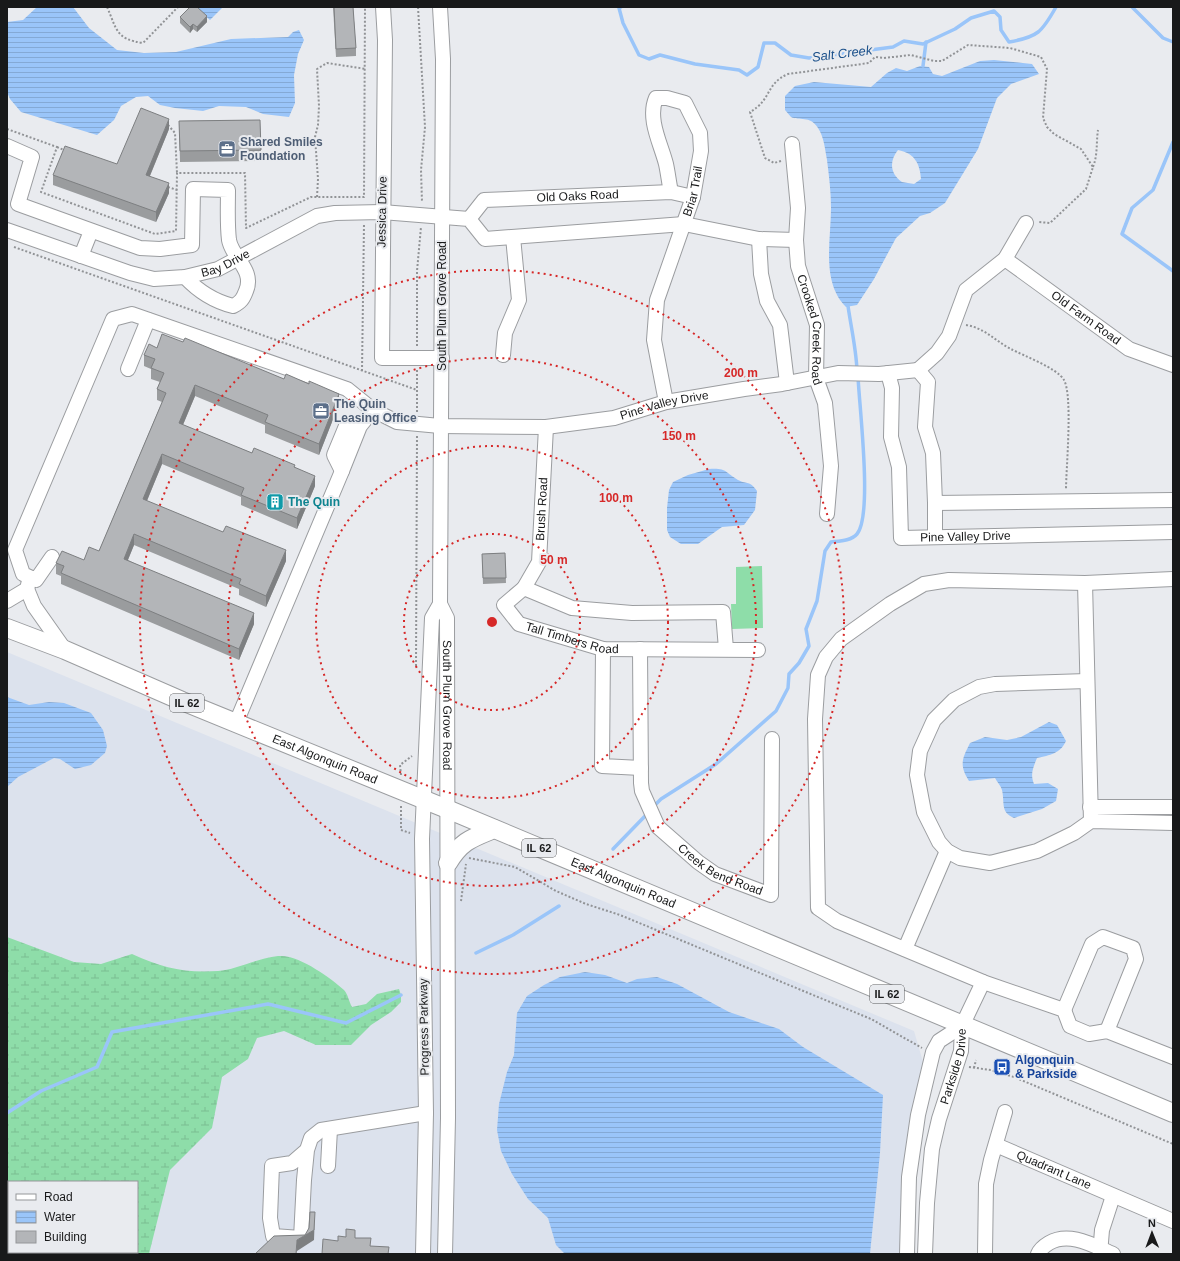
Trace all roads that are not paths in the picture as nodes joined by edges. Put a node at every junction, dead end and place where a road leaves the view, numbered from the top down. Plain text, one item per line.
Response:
1 (383, 7) edge
2 (440, 7) edge
3 (792, 144) dead end
4 (7, 146) edge
5 (671, 192) junction
6 (693, 197) junction
7 (382, 212) junction
8 (442, 217) junction
9 (469, 218) junction
10 (1026, 223) road end
11 (684, 224) junction
12 (7, 230) edge
13 (91, 231) junction
14 (513, 237) junction
15 (759, 239) junction
16 (796, 240) junction
17 (81, 256) junction
18 (238, 257) junction
19 (1005, 259) junction
20 (185, 277) junction
21 (148, 320) junction
22 (503, 355) dead end
23 (442, 358) junction
24 (1173, 365) edge
25 (128, 369) dead end
26 (918, 370) junction
27 (883, 374) junction
28 (816, 378) junction
29 (787, 383) junction
30 (666, 402) junction
31 (373, 410) junction
32 (440, 426) junction
33 (546, 427) junction
34 (1173, 500) edge
35 (935, 503) junction
36 (827, 514) dead end
37 (1173, 532) edge
38 (935, 537) junction
39 (52, 557) dead end
40 (1173, 579) edge
41 (28, 583) junction
42 (1085, 584) junction
43 (524, 588) junction
44 (7, 601) edge
45 (440, 604) junction
46 (7, 628) edge
47 (603, 649) junction
48 (640, 649) junction
49 (726, 649) junction
50 (65, 650) junction
51 (758, 650) dead end
52 (1087, 681) junction
53 (236, 723) junction
54 (772, 740) dead end
55 (641, 768) junction
56 (424, 799) junction
57 (1090, 806) junction
58 (1173, 807) edge
59 (447, 809) junction
60 (1091, 821) junction
61 (1173, 823) edge
62 (494, 830) junction
63 (947, 851) junction
64 (448, 863) junction
65 (905, 949) junction
66 (983, 982) junction
67 (1064, 1010) junction
68 (962, 1026) junction
69 (1107, 1031) junction
70 (1173, 1057) edge
71 (1005, 1112) dead end
72 (426, 1113) junction
73 (1173, 1113) edge
74 (330, 1129) junction
75 (996, 1144) junction
76 (307, 1150) junction
77 (328, 1166) dead end
78 (1113, 1196) junction
79 (1173, 1221) edge
80 (1041, 1250) edge
81 (1100, 1251) edge
82 (423, 1254) edge
83 (445, 1254) edge
84 (907, 1254) edge
85 (925, 1254) edge
86 (985, 1254) edge
87 (1114, 1254) edge

1 - 7 street, Jessica Drive
2 - 8 street, South Plum Grove Road
3 - 16 street, Crooked Creek Road
4 - 13 street
5 - 6 street, Old Oaks Road
5 - 6 street, Briar Trail
5 - 9 street, Old Oaks Road
6 - 11 street, Briar Trail
7 - 8 street, Bay Drive
7 - 18 street, Bay Drive
7 - 23 street, Jessica Drive
8 - 9 street
8 - 23 street, South Plum Grove Road
9 - 14 street
10 - 19 street
11 - 14 street
11 - 15 street
11 - 30 street, Briar Trail
12 - 17 street, Bay Drive
13 - 17 street
13 - 18 street
14 - 22 street
15 - 16 street
15 - 29 street
16 - 28 street, Crooked Creek Road
17 - 20 street, Bay Drive
18 - 20 street, Bay Drive
18 - 20 street
19 - 24 street, Old Farm Road
19 - 26 street
21 - 25 street
21 - 31 street, Pine Valley Drive
21 - 41 street, Pine Valley Drive
23 - 32 street, South Plum Grove Road
26 - 27 street, Pine Valley Drive
26 - 35 street
27 - 28 street, Pine Valley Drive
27 - 38 street, Pine Valley Drive
28 - 29 street, Pine Valley Drive
28 - 36 street, Crooked Creek Road
29 - 30 street, Pine Valley Drive
30 - 33 street, Pine Valley Drive
31 - 32 street, Pine Valley Drive
31 - 53 street
32 - 33 street, Pine Valley Drive
32 - 45 street, South Plum Grove Road
33 - 43 street, Brush Road
34 - 35 street
35 - 38 street
37 - 38 street, Pine Valley Drive
39 - 41 street
40 - 42 street
41 - 44 street
41 - 50 street
42 - 52 street
42 - 65 street
43 - 47 street, Tall Timbers Road
43 - 49 street
45 - 56 street, South Plum Grove Road
45 - 59 street, South Plum Grove Road
46 - 50 main road, East Algonquin Road / IL 62
47 - 48 street, Tall Timbers Road
47 - 55 street
48 - 49 street, Tall Timbers Road
48 - 55 street, Creek Bend Road
49 - 51 street, Tall Timbers Road
50 - 53 main road, East Algonquin Road / IL 62
52 - 57 street
52 - 63 street
53 - 56 main road, East Algonquin Road / IL 62
54 - 55 street, Creek Bend Road
56 - 59 main road, East Algonquin Road / IL 62
56 - 72 street, Progress Parkway
57 - 58 street
57 - 60 street
59 - 62 main road, East Algonquin Road / IL 62
59 - 64 street, Progress Parkway
60 - 61 street
60 - 63 street
62 - 64 main road
62 - 68 main road, East Algonquin Road / IL 62
63 - 65 street
64 - 83 street, Progress Parkway
65 - 66 street
66 - 67 street
66 - 68 street
67 - 69 street
67 - 69 street
68 - 73 main road, East Algonquin Road / IL 62
68 - 84 street, Parkside Drive
68 - 85 street, Parkside Drive
69 - 70 street
71 - 75 street
72 - 74 street
72 - 82 street, Progress Parkway
74 - 76 street
74 - 77 street
75 - 78 street, Quadrant Lane
75 - 86 street
76 - 76 street
78 - 79 street, Quadrant Lane
78 - 81 street
80 - 81 street
81 - 87 street

